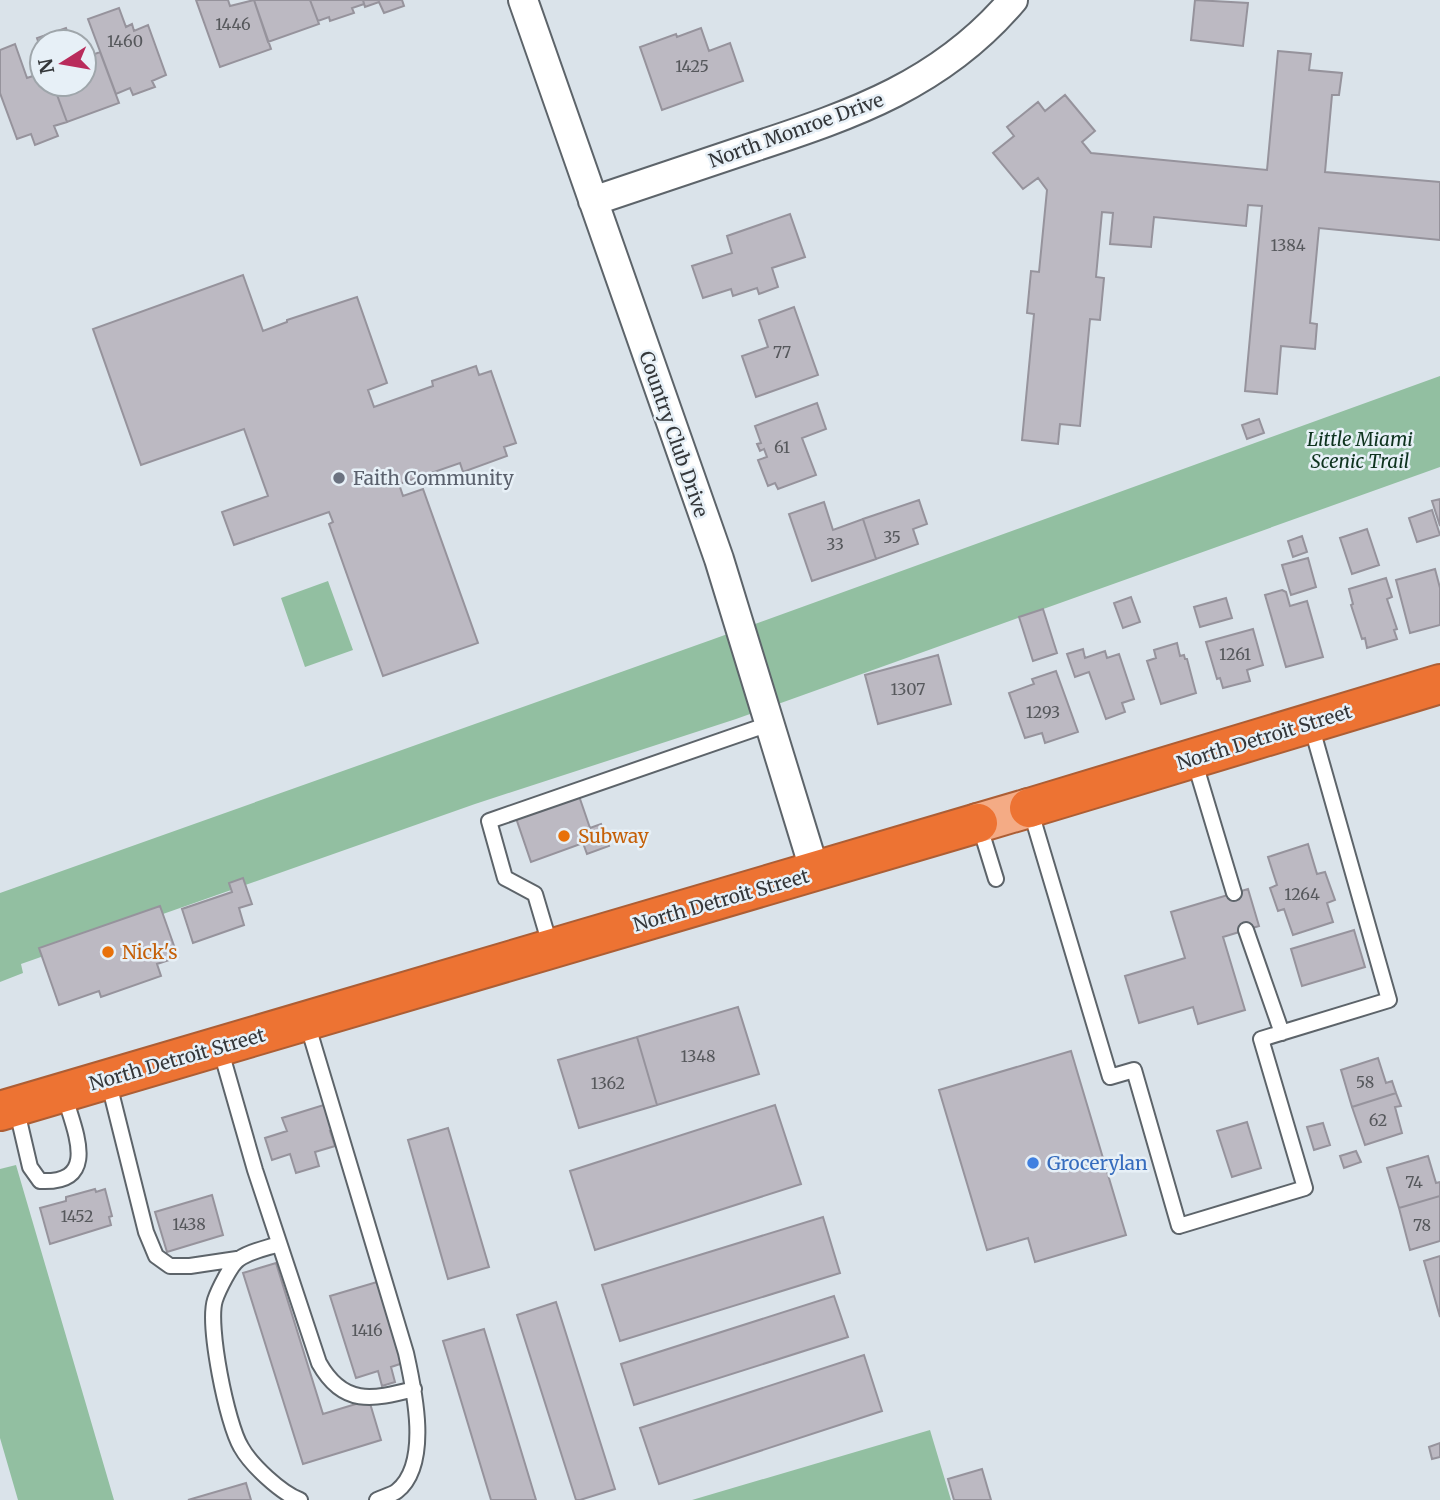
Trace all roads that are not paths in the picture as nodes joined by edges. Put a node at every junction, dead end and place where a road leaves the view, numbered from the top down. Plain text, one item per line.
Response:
1 (523, 0) edge
2 (1013, 0) edge
3 (593, 201) junction
4 (1440, 684) edge
5 (1311, 723) junction
6 (769, 724) junction
7 (1194, 758) junction
8 (1029, 808) junction
9 (978, 823) junction
10 (815, 872) junction
11 (996, 879) dead end
12 (1234, 893) dead end
13 (1246, 930) dead end
14 (551, 949) junction
15 (307, 1021) junction
16 (1282, 1033) junction
17 (220, 1046) junction
18 (107, 1080) junction
19 (64, 1092) junction
20 (8, 1108) edge
21 (279, 1244) junction
22 (237, 1259) junction
23 (414, 1389) junction
24 (300, 1500) edge
25 (377, 1500) edge

1 - 3 street, Country Club Drive
2 - 3 street, North Monroe Drive
3 - 6 street, Country Club Drive
4 - 5 highway, North Detroit Street
5 - 7 highway, North Detroit Street
5 - 16 lane
6 - 10 street, Country Club Drive
6 - 14 lane
7 - 8 highway, North Detroit Street
7 - 12 lane
8 - 9 main road, North Detroit Street
8 - 16 lane
9 - 10 highway, North Detroit Street
9 - 11 lane
10 - 14 highway, North Detroit Street
13 - 16 lane
14 - 15 highway, North Detroit Street
15 - 17 highway, North Detroit Street
15 - 23 lane
17 - 18 highway, North Detroit Street
17 - 21 lane
18 - 19 highway, North Detroit Street
18 - 22 lane
19 - 20 highway, North Detroit Street
19 - 20 lane
21 - 22 lane
21 - 23 lane
22 - 24 lane
23 - 25 lane

